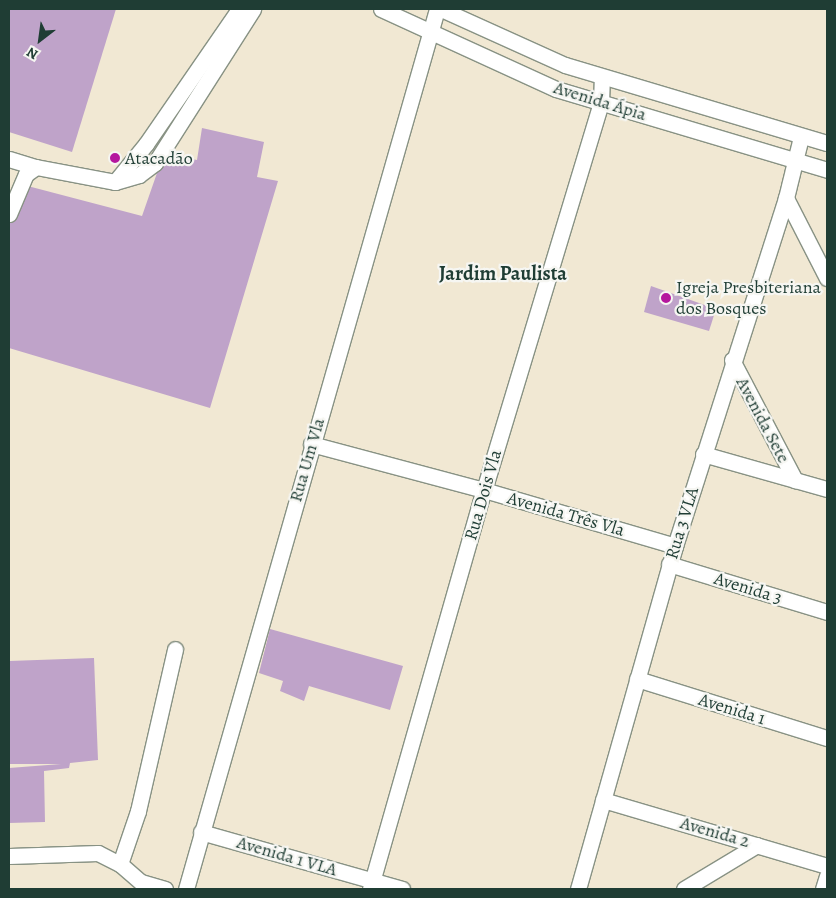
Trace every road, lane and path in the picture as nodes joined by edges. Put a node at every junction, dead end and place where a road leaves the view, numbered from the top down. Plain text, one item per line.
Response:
1 (238, 9) edge
2 (253, 9) edge
3 (381, 9) edge
4 (437, 9) edge
5 (441, 9) edge
6 (430, 31) junction
7 (602, 77) junction
8 (601, 102) junction
9 (801, 136) junction
10 (827, 143) edge
11 (9, 159) edge
12 (794, 160) junction
13 (36, 167) junction
14 (827, 170) edge
15 (115, 182) junction
16 (11, 197) edge
17 (786, 198) junction
18 (9, 214) edge
19 (827, 278) edge
20 (732, 360) junction
21 (311, 444) junction
22 (703, 454) junction
23 (795, 480) junction
24 (827, 489) edge
25 (484, 490) junction
26 (674, 546) junction
27 (669, 564) junction
28 (827, 612) edge
29 (175, 649) dead end
30 (637, 679) junction
31 (827, 738) edge
32 (603, 800) junction
33 (201, 832) junction
34 (757, 845) junction
35 (9, 856) edge
36 (120, 864) junction
37 (827, 866) edge
38 (827, 876) edge
39 (371, 885) edge
40 (165, 889) edge
41 (186, 889) edge
42 (402, 889) edge
43 (578, 889) edge
44 (684, 889) edge
45 (823, 889) edge

1 - 15 street
2 - 15 street
3 - 6 street, Avenida Ápia
4 - 6 street, Rua Um Vla
5 - 7 street, Avenida Ápia
6 - 8 street, Avenida Ápia
6 - 21 street, Rua Um Vla
7 - 8 street, Rua Dois Vla
7 - 9 street, Avenida Ápia
8 - 12 street, Avenida Ápia
8 - 25 street, Rua Dois Vla
9 - 10 street, Avenida Ápia
9 - 12 street, Rua 3 VLA
11 - 13 street
12 - 14 street, Avenida Ápia
12 - 17 street, Rua 3 VLA
13 - 15 street
13 - 16 street
16 - 18 street
17 - 19 street
17 - 20 street, Rua 3 VLA
20 - 22 street, Rua 3 VLA
20 - 23 street, Avenida Sete
21 - 25 street, Avenida Três Vla
21 - 33 street, Rua Um Vla
22 - 23 street
22 - 26 street, Rua 3 VLA
23 - 24 street
25 - 26 street, Avenida Três Vla
25 - 39 street, Rua Dois Vla
26 - 27 street, Rua 3 VLA
27 - 28 street, Avenida 3
27 - 30 street, Rua 3 VLA
29 - 36 street
30 - 31 street, Avenida 1
30 - 32 street, Rua 3 VLA
32 - 34 street, Avenida 2
32 - 43 street, Rua 3 VLA
33 - 39 street, Avenida 1 VLA
33 - 41 street, Rua Um Vla
34 - 37 street, Avenida 2
34 - 44 street
35 - 36 street
36 - 40 street
38 - 45 street
39 - 42 street, Avenida 1 VLA

